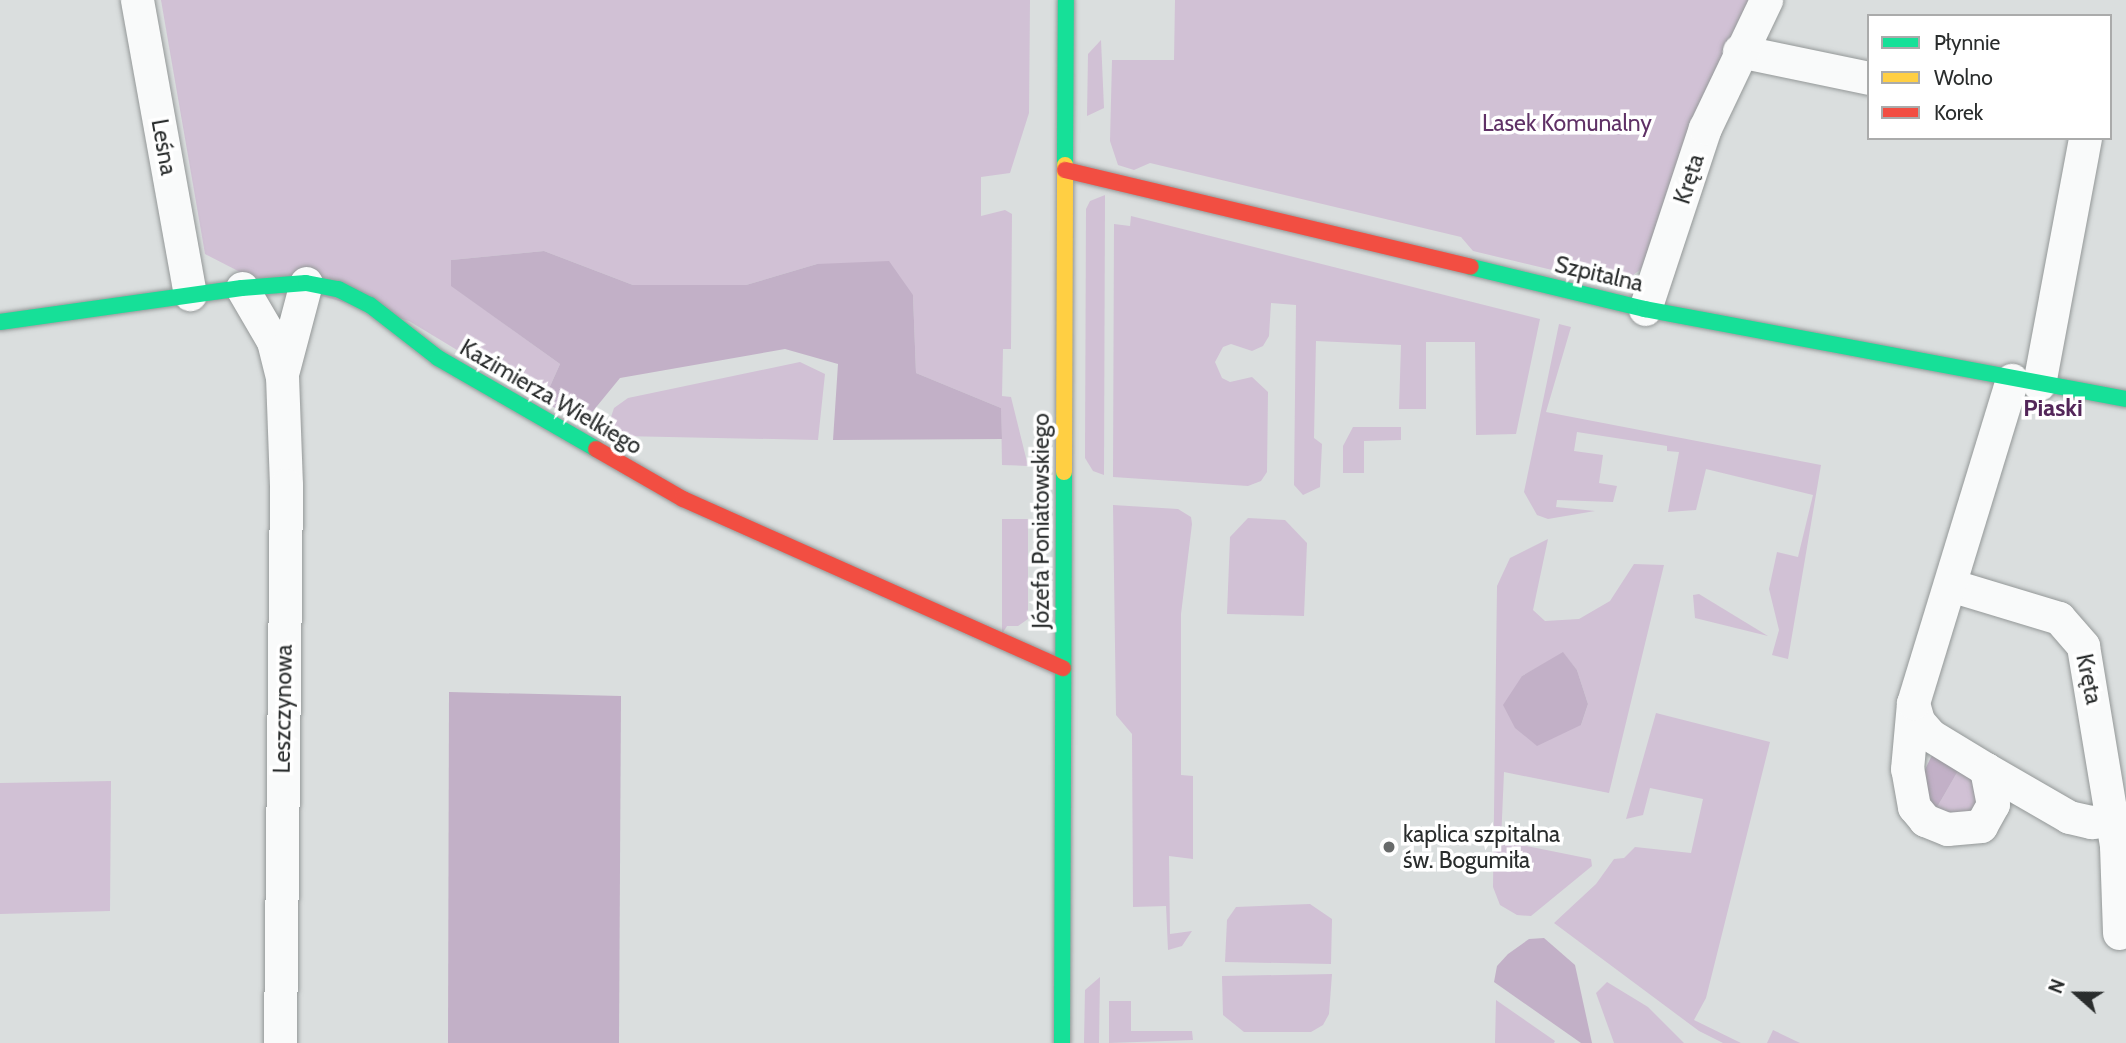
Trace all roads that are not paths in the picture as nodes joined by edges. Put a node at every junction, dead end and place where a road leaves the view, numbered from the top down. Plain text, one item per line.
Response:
1 (137, 0) edge
2 (1066, 0) edge
3 (1766, 0) edge
4 (1739, 51) junction
5 (1867, 78) edge
6 (2085, 140) edge
7 (1065, 170) junction
8 (306, 283) junction
9 (242, 288) junction
10 (190, 294) junction
11 (1646, 309) junction
12 (0, 322) edge
13 (282, 376) junction
14 (2025, 382) junction
15 (2126, 399) edge
16 (1950, 585) junction
17 (1063, 668) junction
18 (1913, 703) junction
19 (1986, 769) junction
20 (2112, 820) junction
21 (2119, 933) dead end
22 (280, 1043) edge
23 (1062, 1043) edge

1 - 10 street, Leśna
2 - 7 street, Józefa Poniatowskiego
3 - 4 street, Kręta
4 - 5 street
4 - 11 street, Kręta
6 - 14 street
7 - 11 street, Szpitalna
7 - 17 street, Józefa Poniatowskiego
8 - 9 street, Kazimierza Wielkiego
8 - 13 street, Leszczynowa
8 - 17 street, Kazimierza Wielkiego
9 - 10 street, Kazimierza Wielkiego
9 - 13 street, Leszczynowa
10 - 12 street, Kazimierza Wielkiego
11 - 14 street, Szpitalna
13 - 22 street, Leszczynowa
14 - 15 street, Szpitalna
14 - 16 street
16 - 18 street
16 - 20 street, Kręta
17 - 23 street, Józefa Poniatowskiego
18 - 19 street
18 - 19 street
19 - 20 street
20 - 21 street, Kręta

